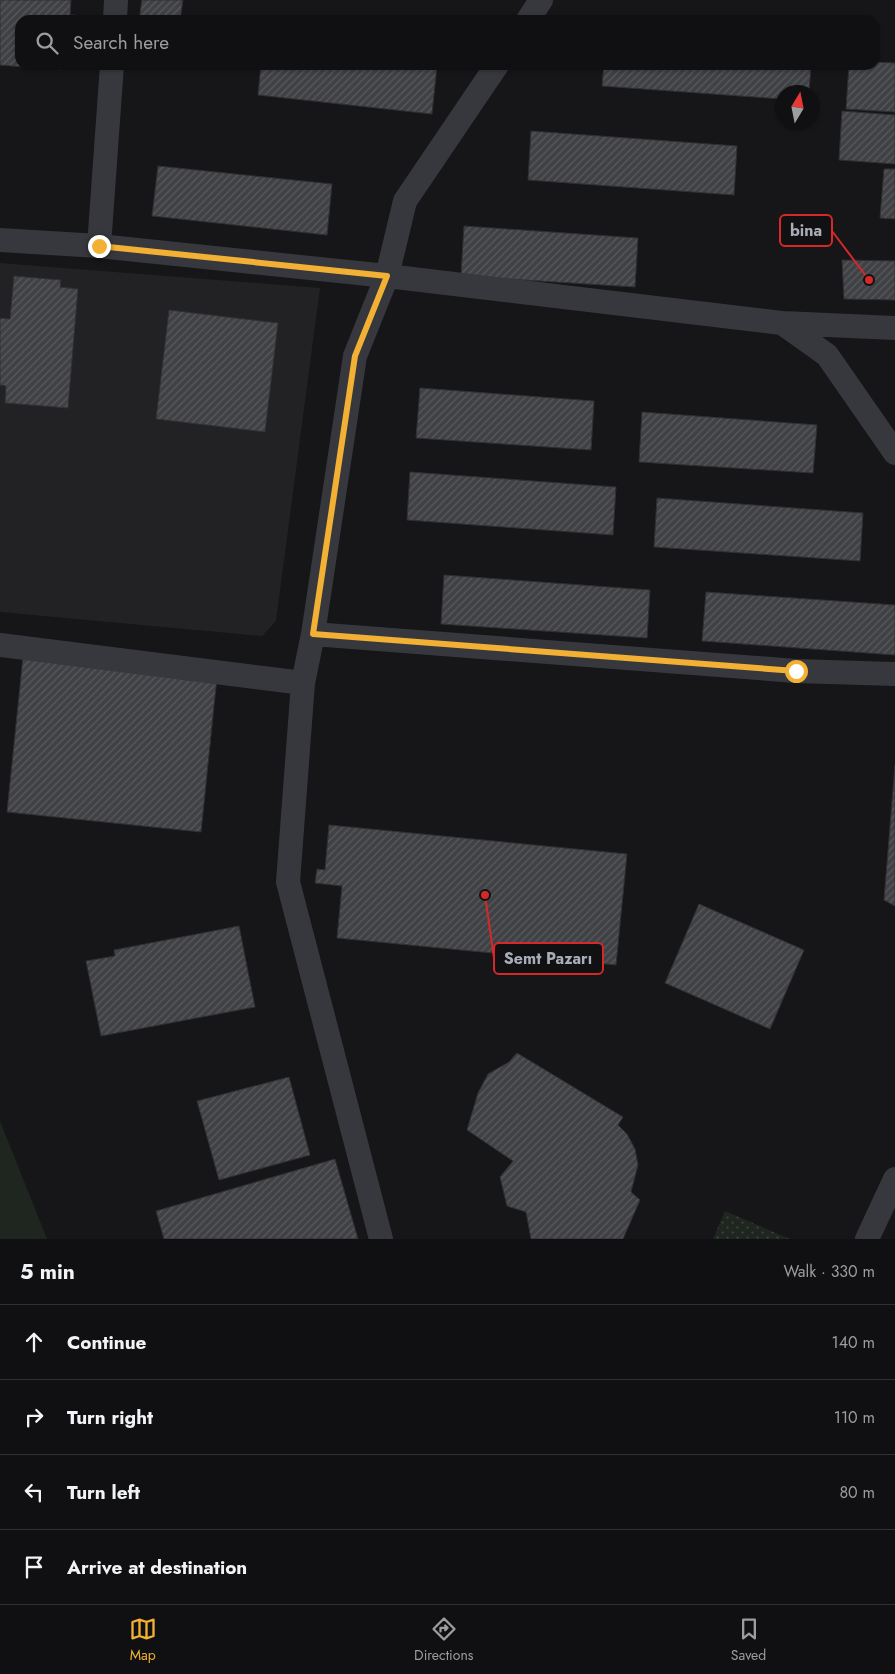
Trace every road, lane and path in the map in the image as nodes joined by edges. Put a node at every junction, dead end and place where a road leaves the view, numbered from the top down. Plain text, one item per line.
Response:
1 (116, 0) edge
2 (541, 0) edge
3 (115, 15) edge
4 (531, 15) edge
5 (112, 70) edge
6 (494, 70) edge
7 (0, 240) edge
8 (99, 246) junction
9 (387, 276) junction
10 (782, 324) junction
11 (895, 328) edge
12 (888, 423) edge
13 (895, 453) edge
14 (313, 634) junction
15 (0, 645) edge
16 (895, 674) edge
17 (303, 684) junction
18 (895, 1179) edge
19 (381, 1239) edge
20 (867, 1239) edge

1 - 3 street
2 - 4 street
5 - 8 street
6 - 9 street
7 - 8 street
8 - 9 street
9 - 10 street
9 - 14 street
10 - 11 street
10 - 12 street
12 - 13 street
14 - 16 street
14 - 17 street
15 - 17 street
17 - 19 street
18 - 20 street

